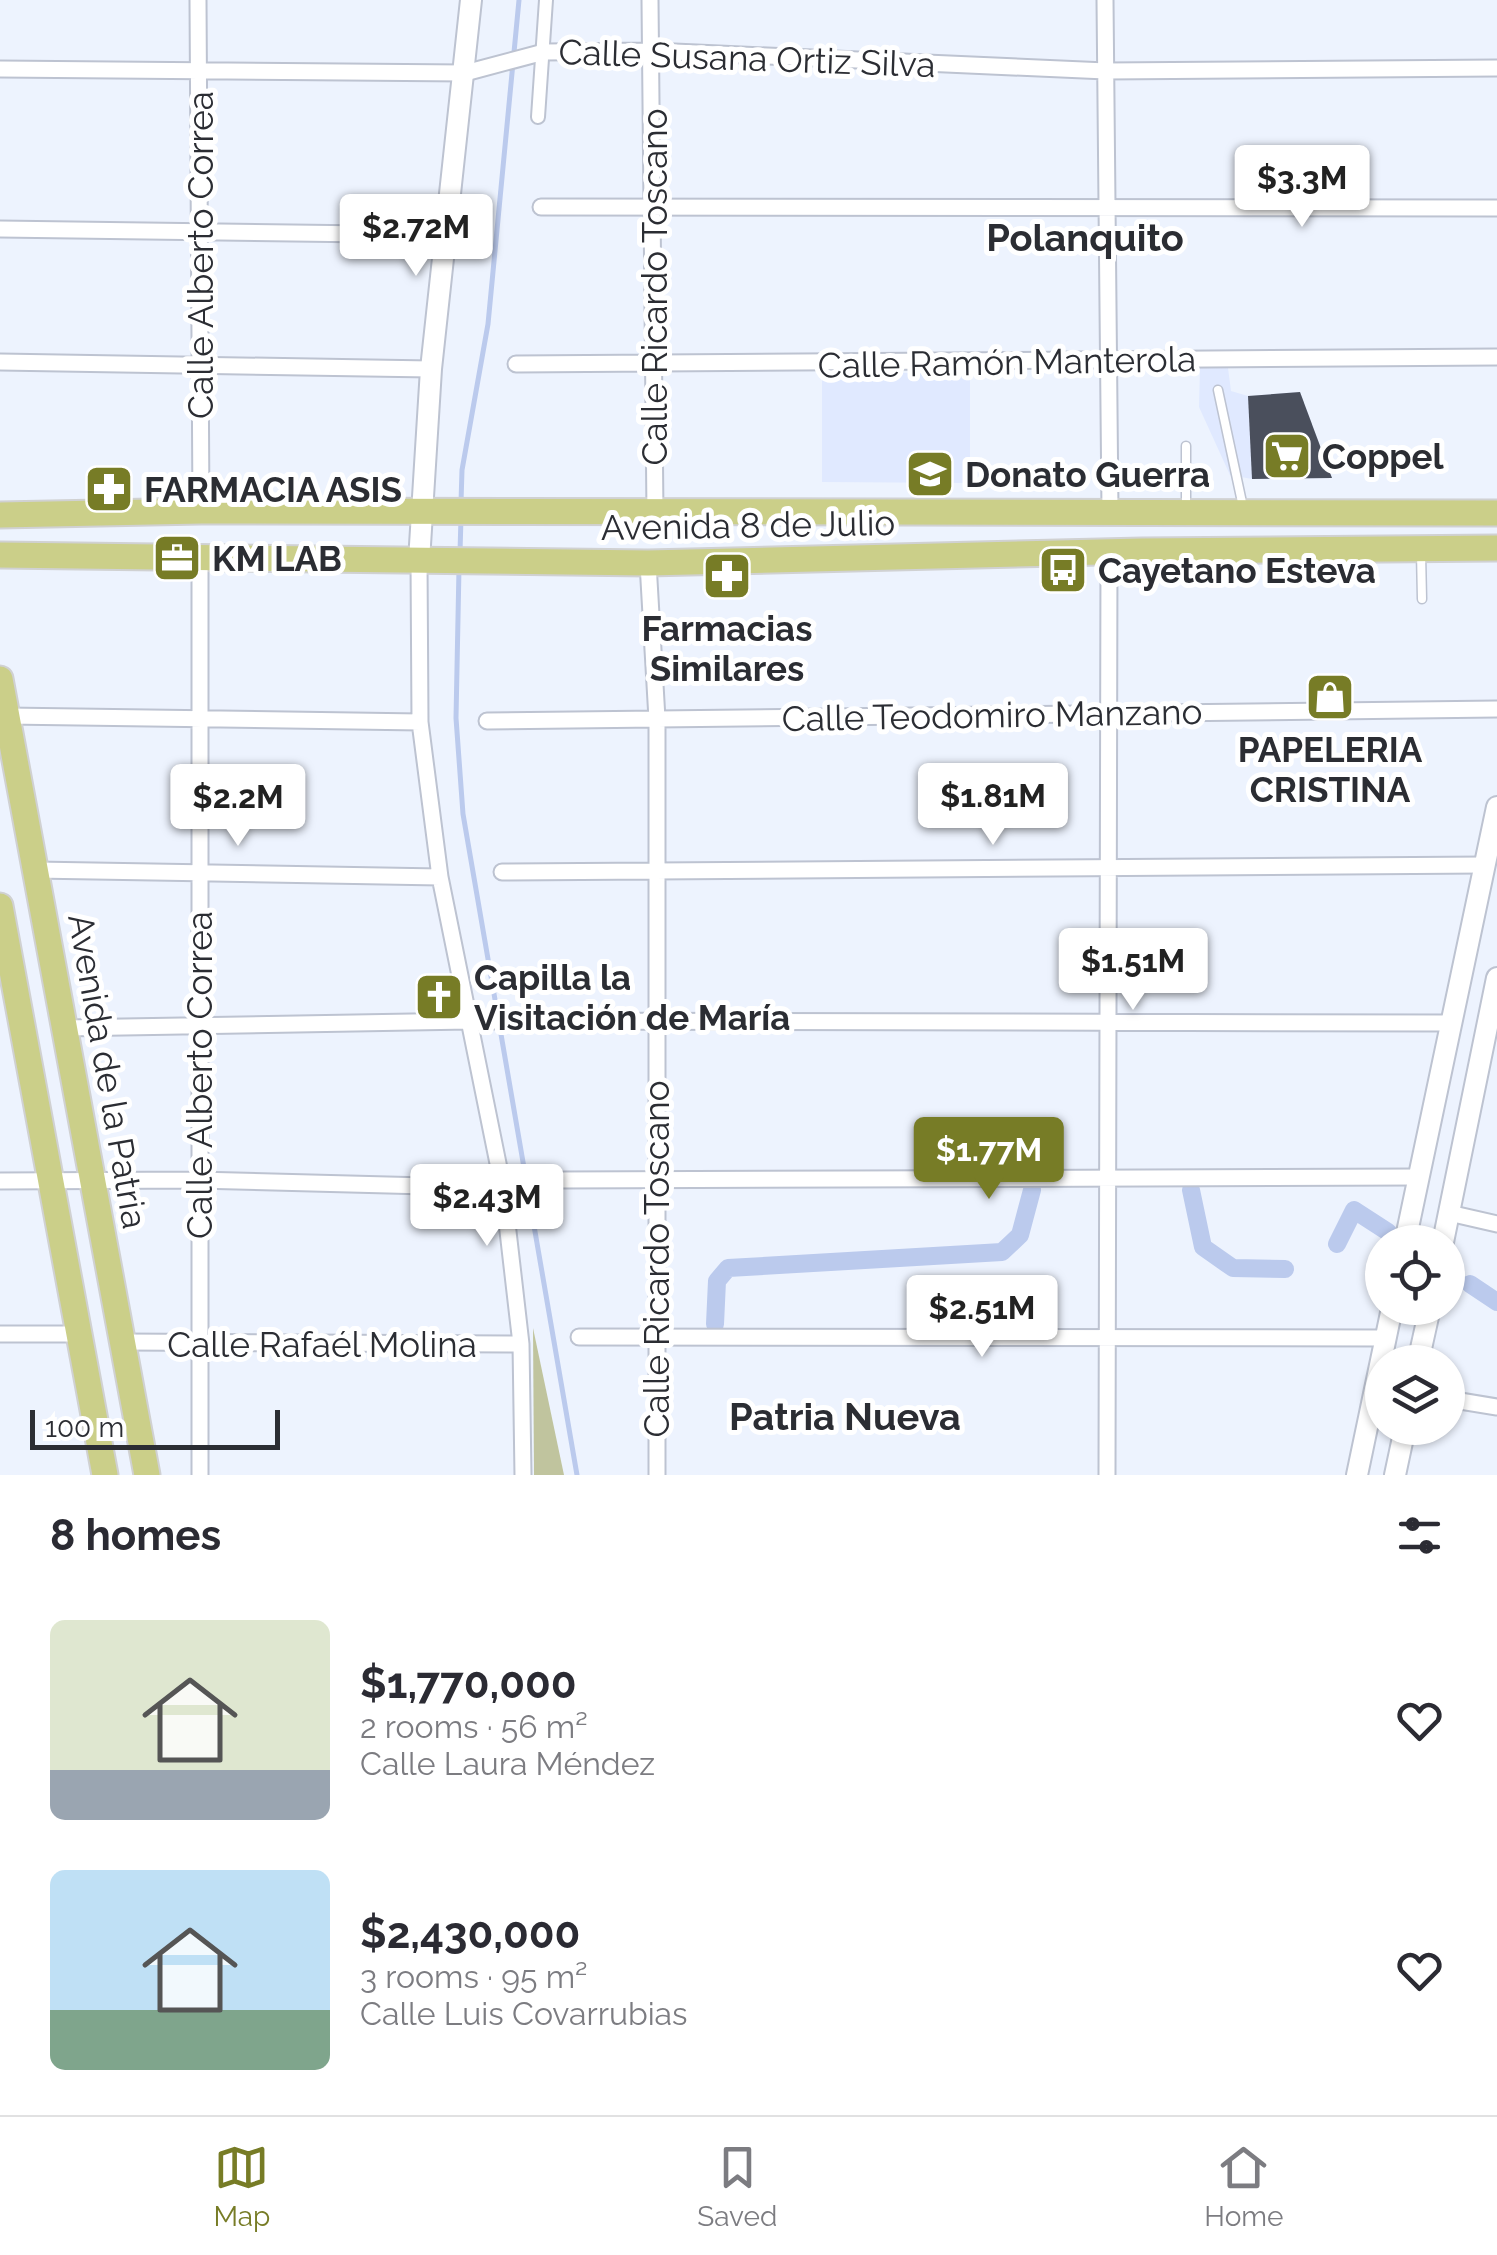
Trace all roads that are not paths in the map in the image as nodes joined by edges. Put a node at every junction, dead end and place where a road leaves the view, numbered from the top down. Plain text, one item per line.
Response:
1 (198, 0) edge
2 (470, 0) edge
3 (546, 0) edge
4 (650, 0) edge
5 (1105, 0) edge
6 (652, 51) junction
7 (537, 54) junction
8 (1497, 68) edge
9 (0, 69) edge
10 (200, 71) junction
11 (474, 71) junction
12 (1106, 71) junction
13 (538, 117) dead end
14 (541, 207) dead end
15 (1107, 207) junction
16 (653, 208) junction
17 (1497, 208) edge
18 (0, 229) edge
19 (201, 230) junction
20 (446, 235) junction
21 (1497, 357) edge
22 (1108, 360) junction
23 (0, 362) edge
24 (516, 364) dead end
25 (200, 366) junction
26 (654, 366) junction
27 (430, 369) junction
28 (1218, 390) dead end
29 (1186, 446) dead end
30 (201, 511) junction
31 (1110, 511) junction
32 (1186, 512) junction
33 (1244, 512) junction
34 (431, 514) junction
35 (655, 514) junction
36 (1497, 514) edge
37 (0, 515) edge
38 (1421, 548) junction
39 (1497, 548) edge
40 (1108, 552) junction
41 (0, 554) edge
42 (200, 556) junction
43 (430, 561) junction
44 (648, 563) junction
45 (1422, 599) dead end
46 (0, 679) edge
47 (1497, 710) edge
48 (1110, 714) junction
49 (7, 716) junction
50 (199, 716) junction
51 (657, 719) junction
52 (488, 721) dead end
53 (420, 722) junction
54 (1497, 807) edge
55 (1485, 865) junction
56 (36, 870) junction
57 (198, 870) junction
58 (1110, 870) junction
59 (502, 872) dead end
60 (654, 873) junction
61 (440, 877) junction
62 (0, 906) edge
63 (1497, 978) edge
64 (1493, 1018) edge
65 (473, 1021) junction
66 (1452, 1023) junction
67 (656, 1024) junction
68 (1110, 1024) junction
69 (198, 1027) junction
70 (11, 1028) edge
71 (64, 1028) junction
72 (1419, 1177) junction
73 (1111, 1178) junction
74 (0, 1180) edge
75 (49, 1180) junction
76 (93, 1180) junction
77 (197, 1180) junction
78 (558, 1180) dead end
79 (654, 1181) junction
80 (503, 1188) junction
81 (1449, 1213) junction
82 (1497, 1224) edge
83 (1409, 1225) edge
84 (1447, 1225) edge
85 (1388, 1325) edge
86 (0, 1334) edge
87 (78, 1334) junction
88 (579, 1337) dead end
89 (656, 1337) junction
90 (1109, 1338) junction
91 (1385, 1338) junction
92 (123, 1342) junction
93 (200, 1344) junction
94 (521, 1344) junction
95 (1465, 1401) edge
96 (1497, 1407) edge
97 (1401, 1445) edge
98 (105, 1475) edge
99 (148, 1475) edge
100 (200, 1475) edge
101 (523, 1475) edge
102 (656, 1475) edge
103 (1107, 1475) edge
104 (1356, 1475) edge
105 (1395, 1475) edge

1 - 10 street, Calle Alberto Correa
2 - 11 street
3 - 7 street
4 - 6 street, Calle Ricardo Toscano
5 - 12 street
6 - 7 street, Calle Susana Ortiz Silva
6 - 12 street, Calle Susana Ortiz Silva
6 - 16 street, Calle Ricardo Toscano
7 - 11 street, Calle Susana Ortiz Silva
7 - 13 street
8 - 12 street, Calle Susana Ortiz Silva
9 - 10 street, Calle Susana Ortiz Silva
10 - 11 street, Calle Susana Ortiz Silva
10 - 19 street, Calle Alberto Correa
11 - 20 street
12 - 15 street
14 - 16 street
15 - 16 street
15 - 17 street
15 - 22 street
16 - 26 street, Calle Ricardo Toscano
18 - 19 street
19 - 20 street
19 - 25 street, Calle Alberto Correa
20 - 27 street
21 - 22 street, Calle Ramón Manterola
22 - 26 street, Calle Ramón Manterola
22 - 31 street
23 - 25 street
24 - 26 street, Calle Ramón Manterola
25 - 27 street
25 - 30 street, Calle Alberto Correa
26 - 35 street, Calle Ricardo Toscano
27 - 34 street
28 - 33 lane
29 - 32 lane
30 - 34 main road, Avenida 8 de Julio
30 - 37 main road, Avenida 8 de Julio
31 - 32 main road, Avenida 8 de Julio
31 - 35 main road, Avenida 8 de Julio
32 - 33 main road, Avenida 8 de Julio
33 - 36 main road, Avenida 8 de Julio
34 - 35 main road, Avenida 8 de Julio
34 - 43 street
38 - 39 main road, Avenida 8 de Julio
38 - 40 main road, Avenida 8 de Julio
38 - 45 lane
40 - 44 main road, Avenida 8 de Julio
40 - 48 street
41 - 42 main road, Avenida 8 de Julio
42 - 43 main road, Avenida 8 de Julio
42 - 50 street, Calle Alberto Correa
43 - 44 main road, Avenida 8 de Julio
43 - 53 street
44 - 51 street, Calle Ricardo Toscano
46 - 49 main road, Avenida de la Patria
47 - 48 street, Calle Teodomiro Manzano
48 - 51 street, Calle Teodomiro Manzano
48 - 58 street
49 - 50 street
49 - 56 main road, Avenida de la Patria
50 - 53 street
50 - 57 street, Calle Alberto Correa
51 - 52 street, Calle Teodomiro Manzano
51 - 60 street, Calle Ricardo Toscano
53 - 61 street
54 - 55 street
55 - 58 street
55 - 66 street
56 - 57 street
56 - 71 main road, Avenida de la Patria
57 - 61 street
57 - 69 street, Calle Alberto Correa
58 - 60 street
58 - 68 street
59 - 60 street
60 - 67 street, Calle Ricardo Toscano
61 - 65 street
62 - 70 main road
63 - 64 street
64 - 81 street
65 - 67 street
65 - 69 street
65 - 80 street
66 - 68 street
66 - 72 street
67 - 68 street
67 - 79 street, Calle Ricardo Toscano
68 - 73 street
69 - 71 street
69 - 77 street, Calle Alberto Correa
70 - 75 main road
71 - 76 main road, Avenida de la Patria
72 - 73 street
72 - 83 street
73 - 79 street
73 - 90 street
74 - 75 street
75 - 76 street
75 - 87 main road
76 - 77 street
76 - 92 main road, Avenida de la Patria
77 - 80 street
77 - 93 street, Calle Alberto Correa
78 - 79 street
79 - 89 street, Calle Ricardo Toscano
80 - 94 street
81 - 82 street
81 - 84 street
85 - 91 street
86 - 87 street
87 - 98 main road
88 - 89 street
89 - 90 street
89 - 102 street, Calle Ricardo Toscano
90 - 91 street
90 - 103 street
91 - 104 street
92 - 93 street, Calle Rafaél Molina
92 - 99 main road, Avenida de la Patria
93 - 94 street, Calle Rafaél Molina
93 - 100 street, Calle Alberto Correa
94 - 101 street
95 - 96 street
97 - 105 street

